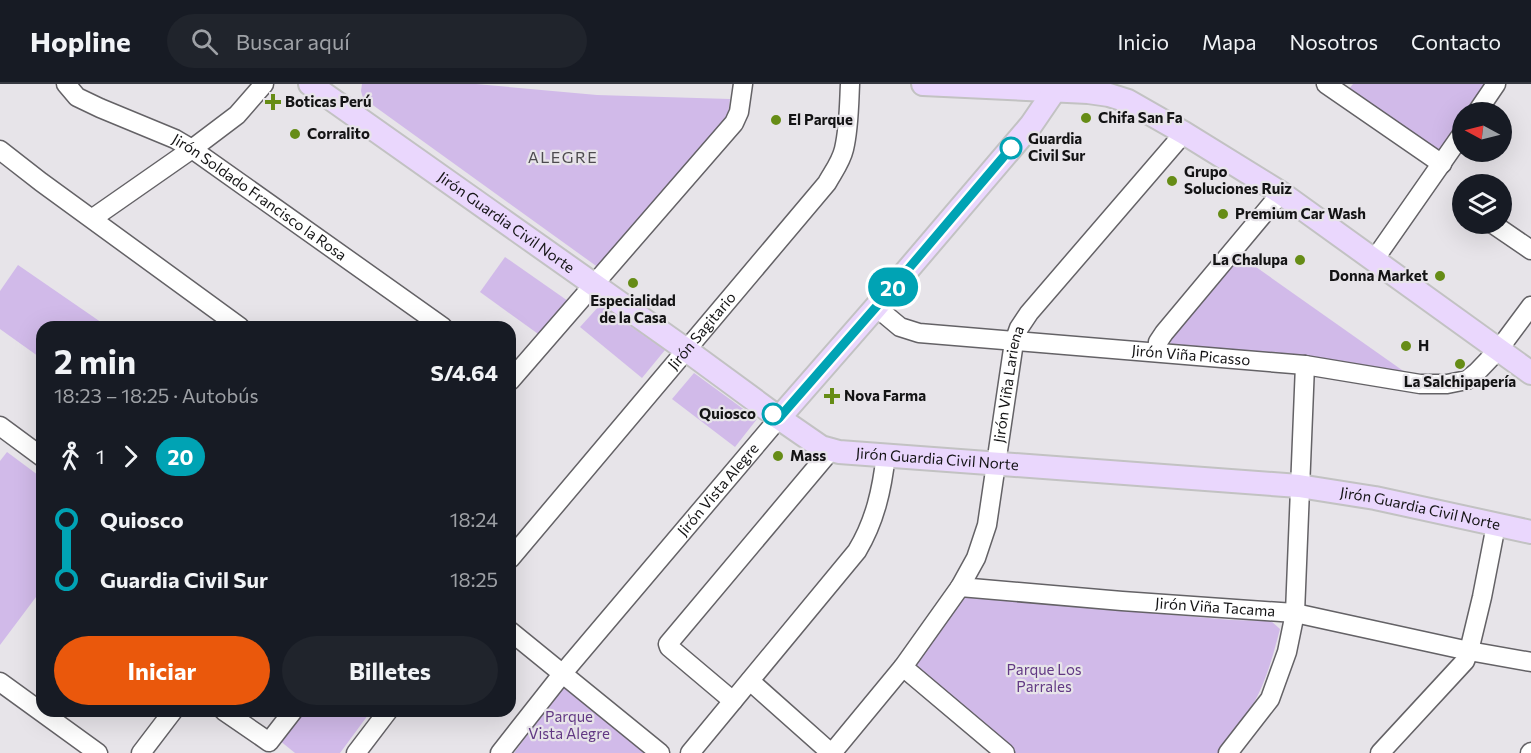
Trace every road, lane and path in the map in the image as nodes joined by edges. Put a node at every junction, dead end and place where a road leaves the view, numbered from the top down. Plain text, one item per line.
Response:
1 (66, 84) edge
2 (264, 84) edge
3 (310, 84) edge
4 (742, 84) edge
5 (850, 84) edge
6 (923, 84) edge
7 (1120, 84) edge
8 (1496, 84) edge
9 (1057, 87) edge
10 (1338, 87) edge
11 (1484, 102) edge
12 (1184, 133) junction
13 (192, 149) junction
14 (1452, 149) edge
15 (0, 150) edge
16 (1442, 164) junction
17 (1281, 193) junction
18 (93, 218) junction
19 (1508, 234) edge
20 (1531, 250) edge
21 (1374, 260) junction
22 (593, 285) junction
23 (1531, 306) edge
24 (876, 307) junction
25 (232, 321) edge
26 (435, 321) edge
27 (1014, 342) junction
28 (686, 349) junction
29 (1499, 349) junction
30 (1157, 352) junction
31 (1305, 365) junction
32 (516, 372) edge
33 (1531, 373) edge
34 (779, 418) junction
35 (0, 426) edge
36 (831, 450) junction
37 (36, 453) edge
38 (886, 454) junction
39 (996, 464) junction
40 (1299, 486) junction
41 (1496, 525) junction
42 (1531, 532) edge
43 (516, 552) edge
44 (960, 587) junction
45 (1295, 613) junction
46 (516, 636) edge
47 (1469, 651) junction
48 (1531, 662) edge
49 (903, 667) junction
50 (563, 674) junction
51 (750, 681) junction
52 (0, 682) edge
53 (733, 701) junction
54 (36, 704) edge
55 (55, 717) edge
56 (168, 717) edge
57 (233, 717) edge
58 (288, 717) edge
59 (383, 717) edge
60 (98, 753) edge
61 (141, 753) edge
62 (356, 753) edge
63 (500, 753) edge
64 (660, 753) edge
65 (690, 753) edge
66 (831, 753) edge
67 (1005, 753) edge
68 (1228, 753) edge
69 (1380, 753) edge

1 - 13 street, Jirón Soldado Francisco la Rosa
2 - 13 street
3 - 22 main road, Jirón Guardia Civil Norte
4 - 22 street
5 - 28 street, Jirón Sagitario
6 - 9 main road
7 - 12 main road
8 - 11 street
9 - 12 main road
9 - 24 main road, Jirón Vista Alegre
10 - 16 street
12 - 17 main road
12 - 27 street, Jirón Viña Lariena
13 - 18 street
13 - 26 street, Jirón Soldado Francisco la Rosa
14 - 16 street
15 - 18 street
16 - 21 street
17 - 21 main road
17 - 30 street
18 - 25 street
19 - 20 street
21 - 29 main road
22 - 28 main road, Jirón Guardia Civil Norte
22 - 32 street
23 - 29 street, Jirón Viña Picasso
24 - 27 street, Jirón Viña Picasso
24 - 34 main road, Jirón Vista Alegre
27 - 30 street, Jirón Viña Picasso
27 - 39 street, Jirón Viña Lariena
28 - 34 main road, Jirón Guardia Civil Norte
28 - 43 street, Jirón Sagitario
29 - 31 street, Jirón Viña Picasso
29 - 33 main road
30 - 31 street, Jirón Viña Picasso
31 - 40 street
34 - 36 main road, Jirón Guardia Civil Norte
34 - 50 street, Jirón Vista Alegre
35 - 37 street
36 - 38 main road, Jirón Guardia Civil Norte
36 - 53 street
38 - 39 main road, Jirón Guardia Civil Norte
38 - 51 street
39 - 40 main road, Jirón Guardia Civil Norte
39 - 44 street, Jirón Viña Lariena
40 - 41 main road, Jirón Guardia Civil Norte
40 - 45 street
41 - 42 main road, Jirón Guardia Civil Norte
41 - 47 street
44 - 45 street, Jirón Viña Tacama
44 - 49 street, Jirón Viña Lariena
45 - 47 street, Jirón Viña Tacama
45 - 68 street
46 - 50 street
47 - 48 street, Jirón Viña Tacama
47 - 69 street
49 - 66 street, Jirón Viña Lariena
49 - 67 street
50 - 63 street, Jirón Vista Alegre
50 - 64 street
51 - 53 street
51 - 66 street
52 - 54 street
53 - 65 street
55 - 60 street
56 - 61 street
57 - 58 street
59 - 62 street

